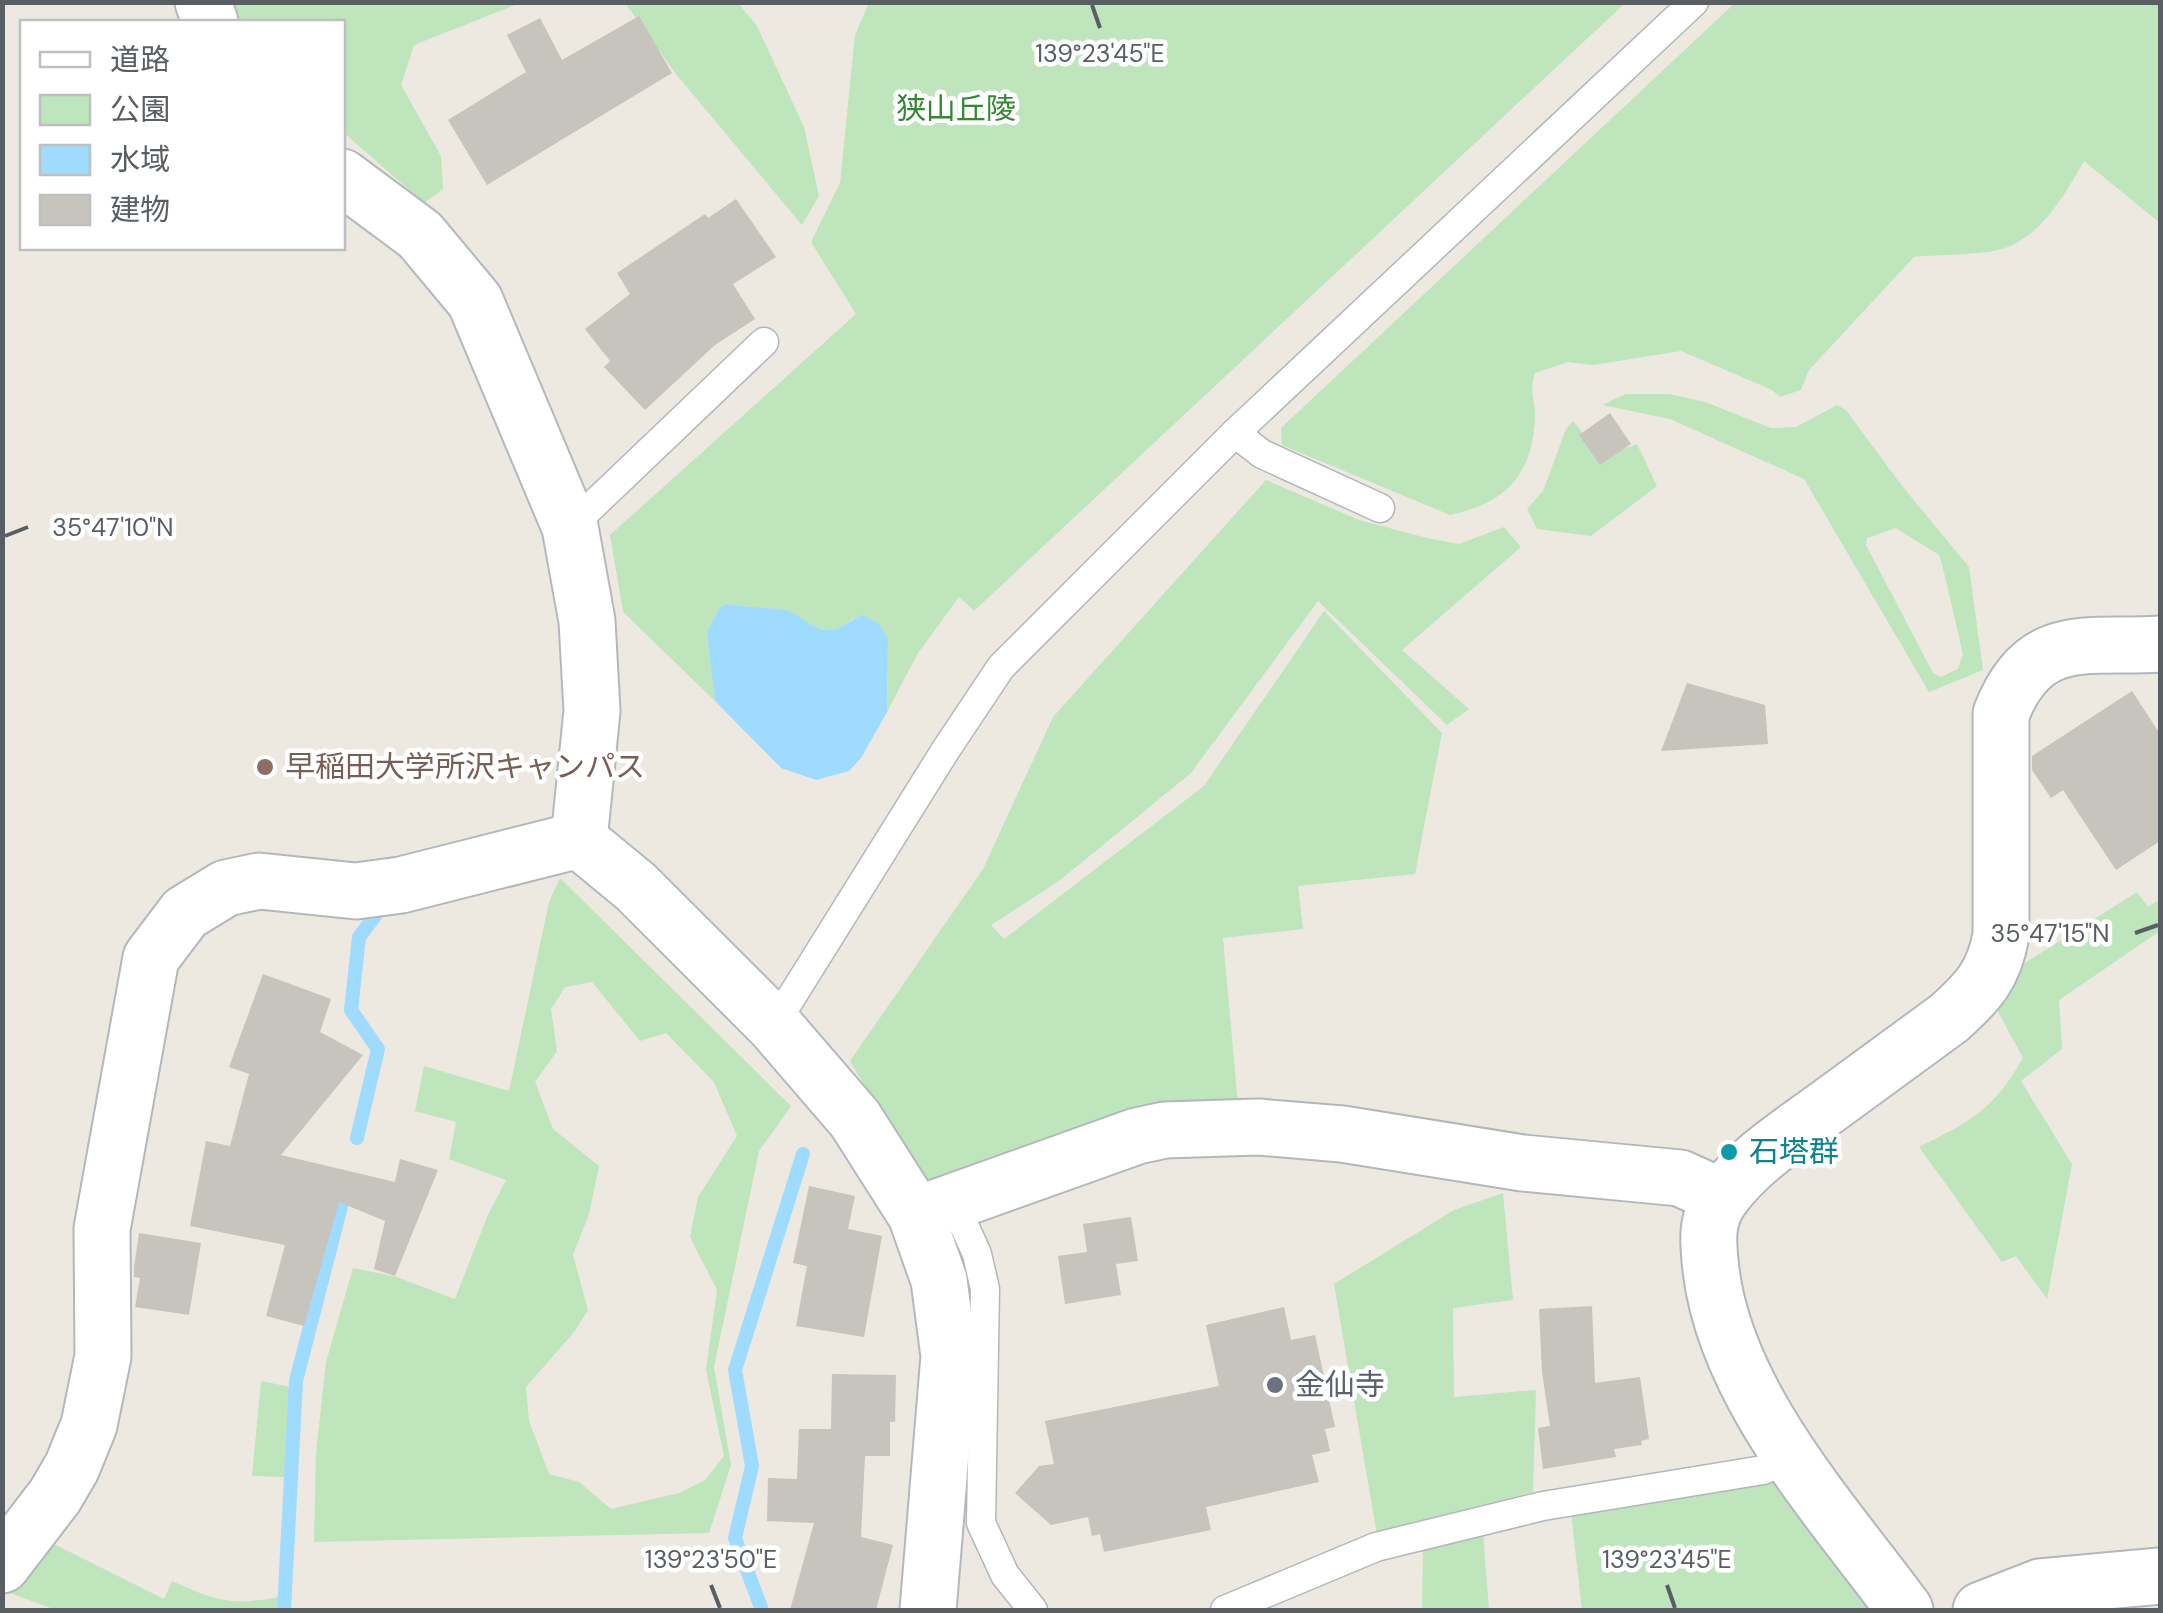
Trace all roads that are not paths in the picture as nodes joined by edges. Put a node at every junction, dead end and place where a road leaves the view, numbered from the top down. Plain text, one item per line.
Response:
1 (1694, 2) edge
2 (345, 179) edge
3 (764, 342) dead end
4 (1235, 433) junction
5 (1380, 508) dead end
6 (570, 528) junction
7 (2160, 644) edge
8 (579, 840) junction
9 (774, 1025) junction
10 (1722, 1196) junction
11 (935, 1208) junction
12 (1792, 1456) junction
13 (2, 1565) edge
14 (2160, 1576) edge
15 (928, 1610) edge
16 (1033, 1610) edge
17 (1224, 1610) edge
18 (1905, 1610) edge
19 (1981, 1610) edge

1 - 4 lane
2 - 6 street
3 - 6 lane
4 - 5 lane
4 - 9 lane
6 - 8 street
7 - 10 street
8 - 9 street
8 - 13 street
9 - 11 street
10 - 11 street
10 - 12 street
11 - 15 street
11 - 16 lane
12 - 17 lane
12 - 18 street
14 - 19 street

